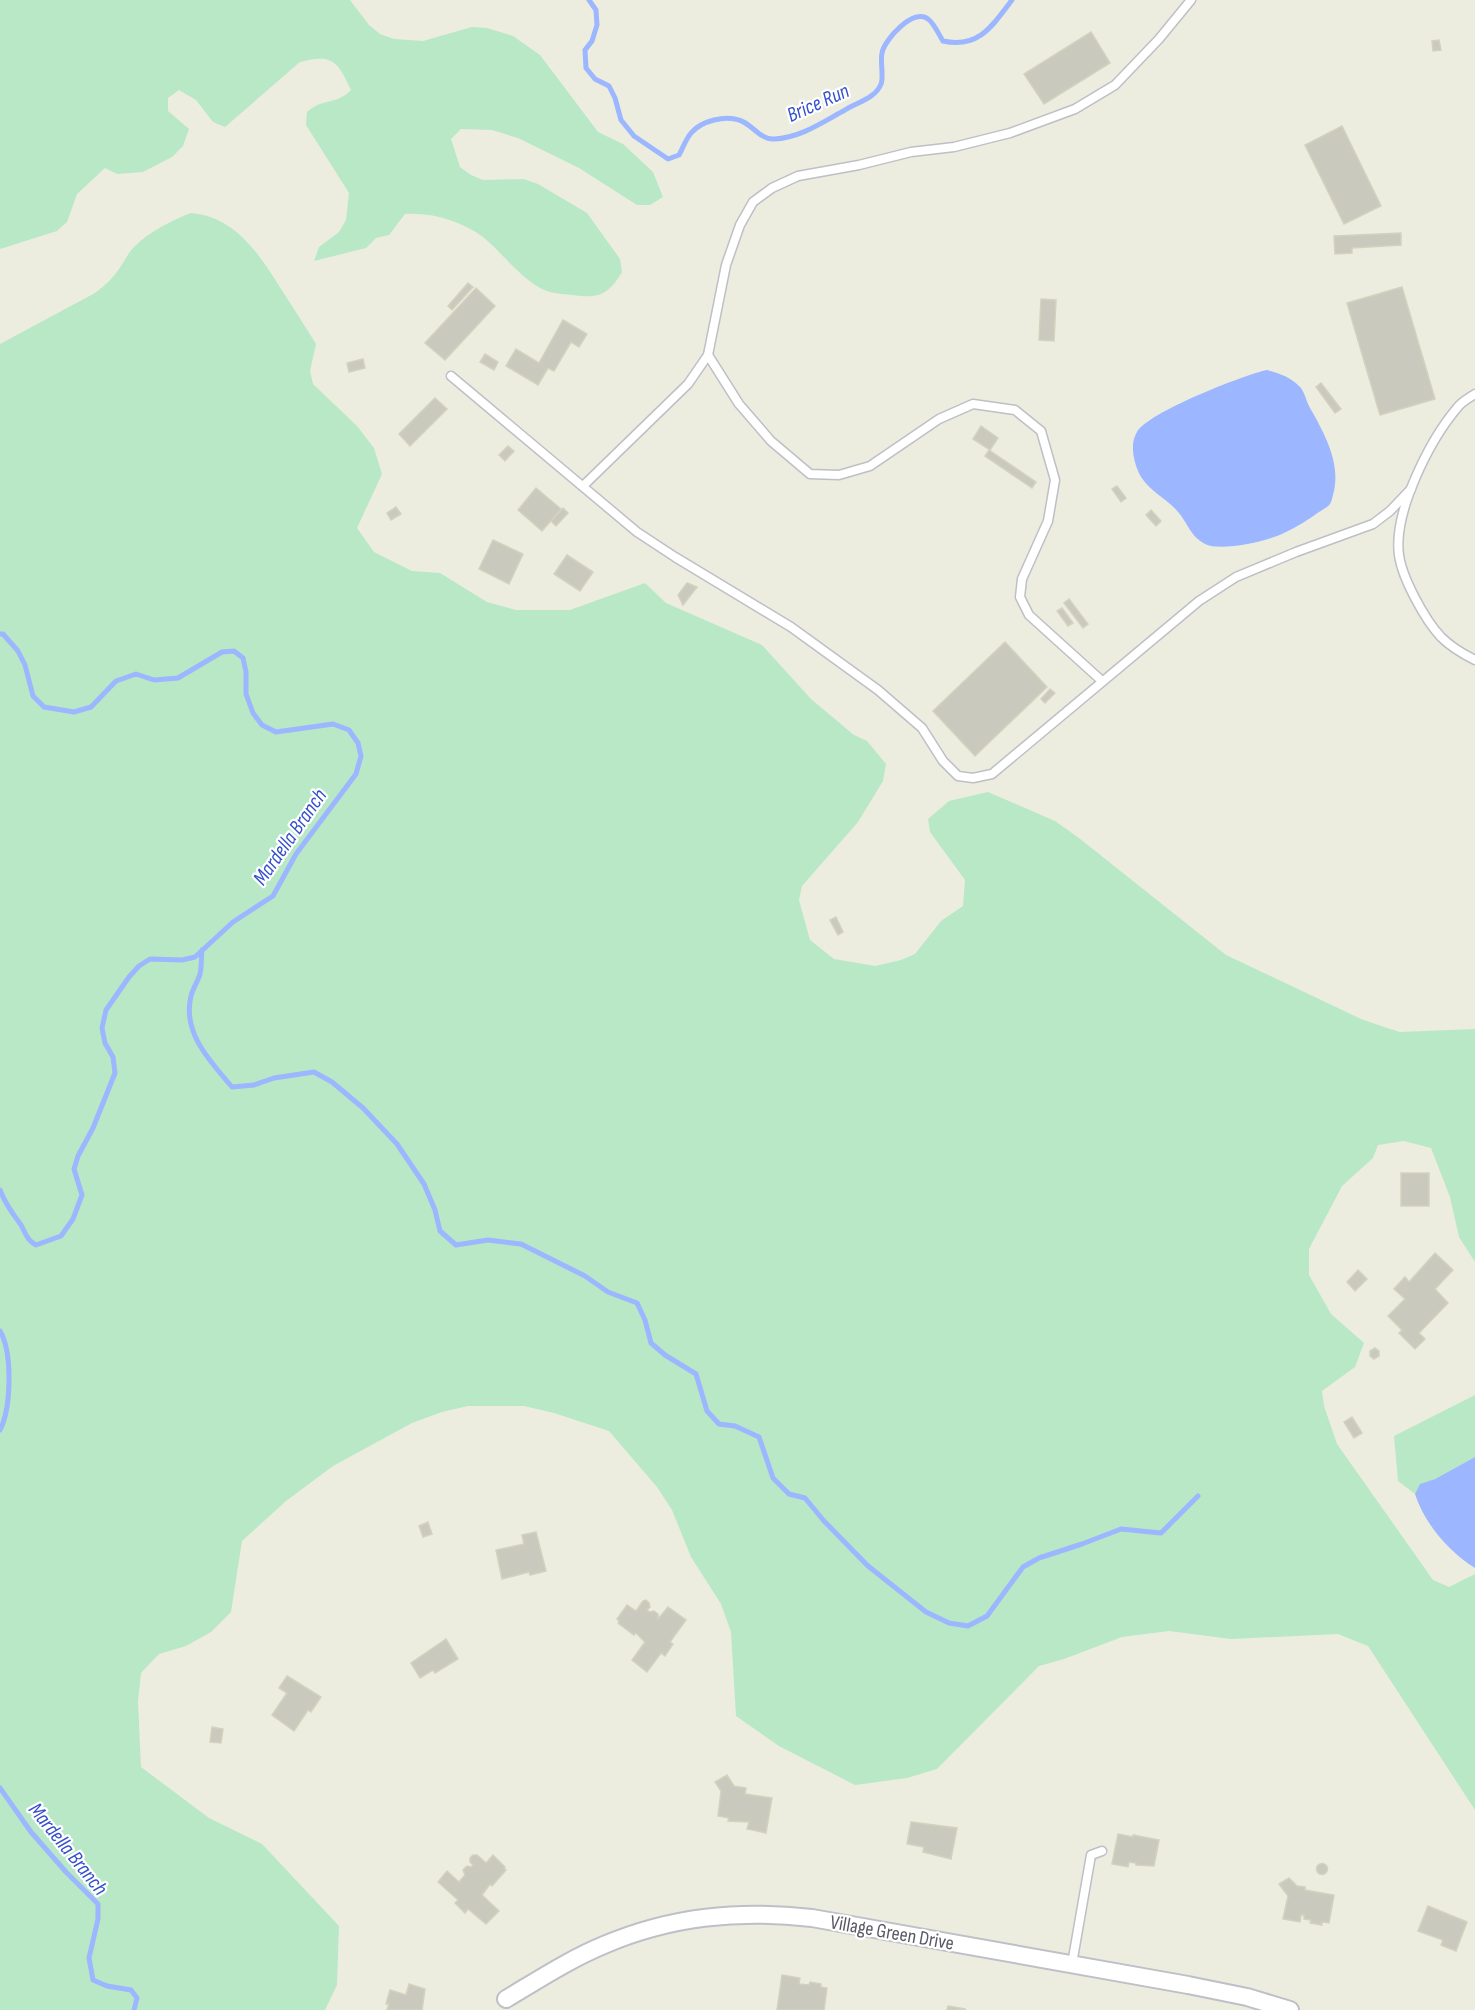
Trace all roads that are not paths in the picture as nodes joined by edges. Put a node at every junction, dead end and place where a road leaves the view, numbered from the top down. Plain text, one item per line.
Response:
1 (1191, 0) edge
2 (708, 355) junction
3 (451, 376) dead end
4 (1475, 394) edge
5 (583, 486) junction
6 (1411, 489) junction
7 (1475, 660) edge
8 (1102, 681) junction
9 (1102, 1851) dead end
10 (1071, 1964) junction
11 (507, 1999) dead end
12 (1290, 2010) edge

1 - 2 lane
2 - 5 lane
2 - 8 lane
3 - 5 lane
4 - 6 lane
5 - 8 lane
6 - 7 lane
6 - 8 lane
9 - 10 lane
10 - 11 street, Village Green Drive
10 - 12 street, Village Green Drive

